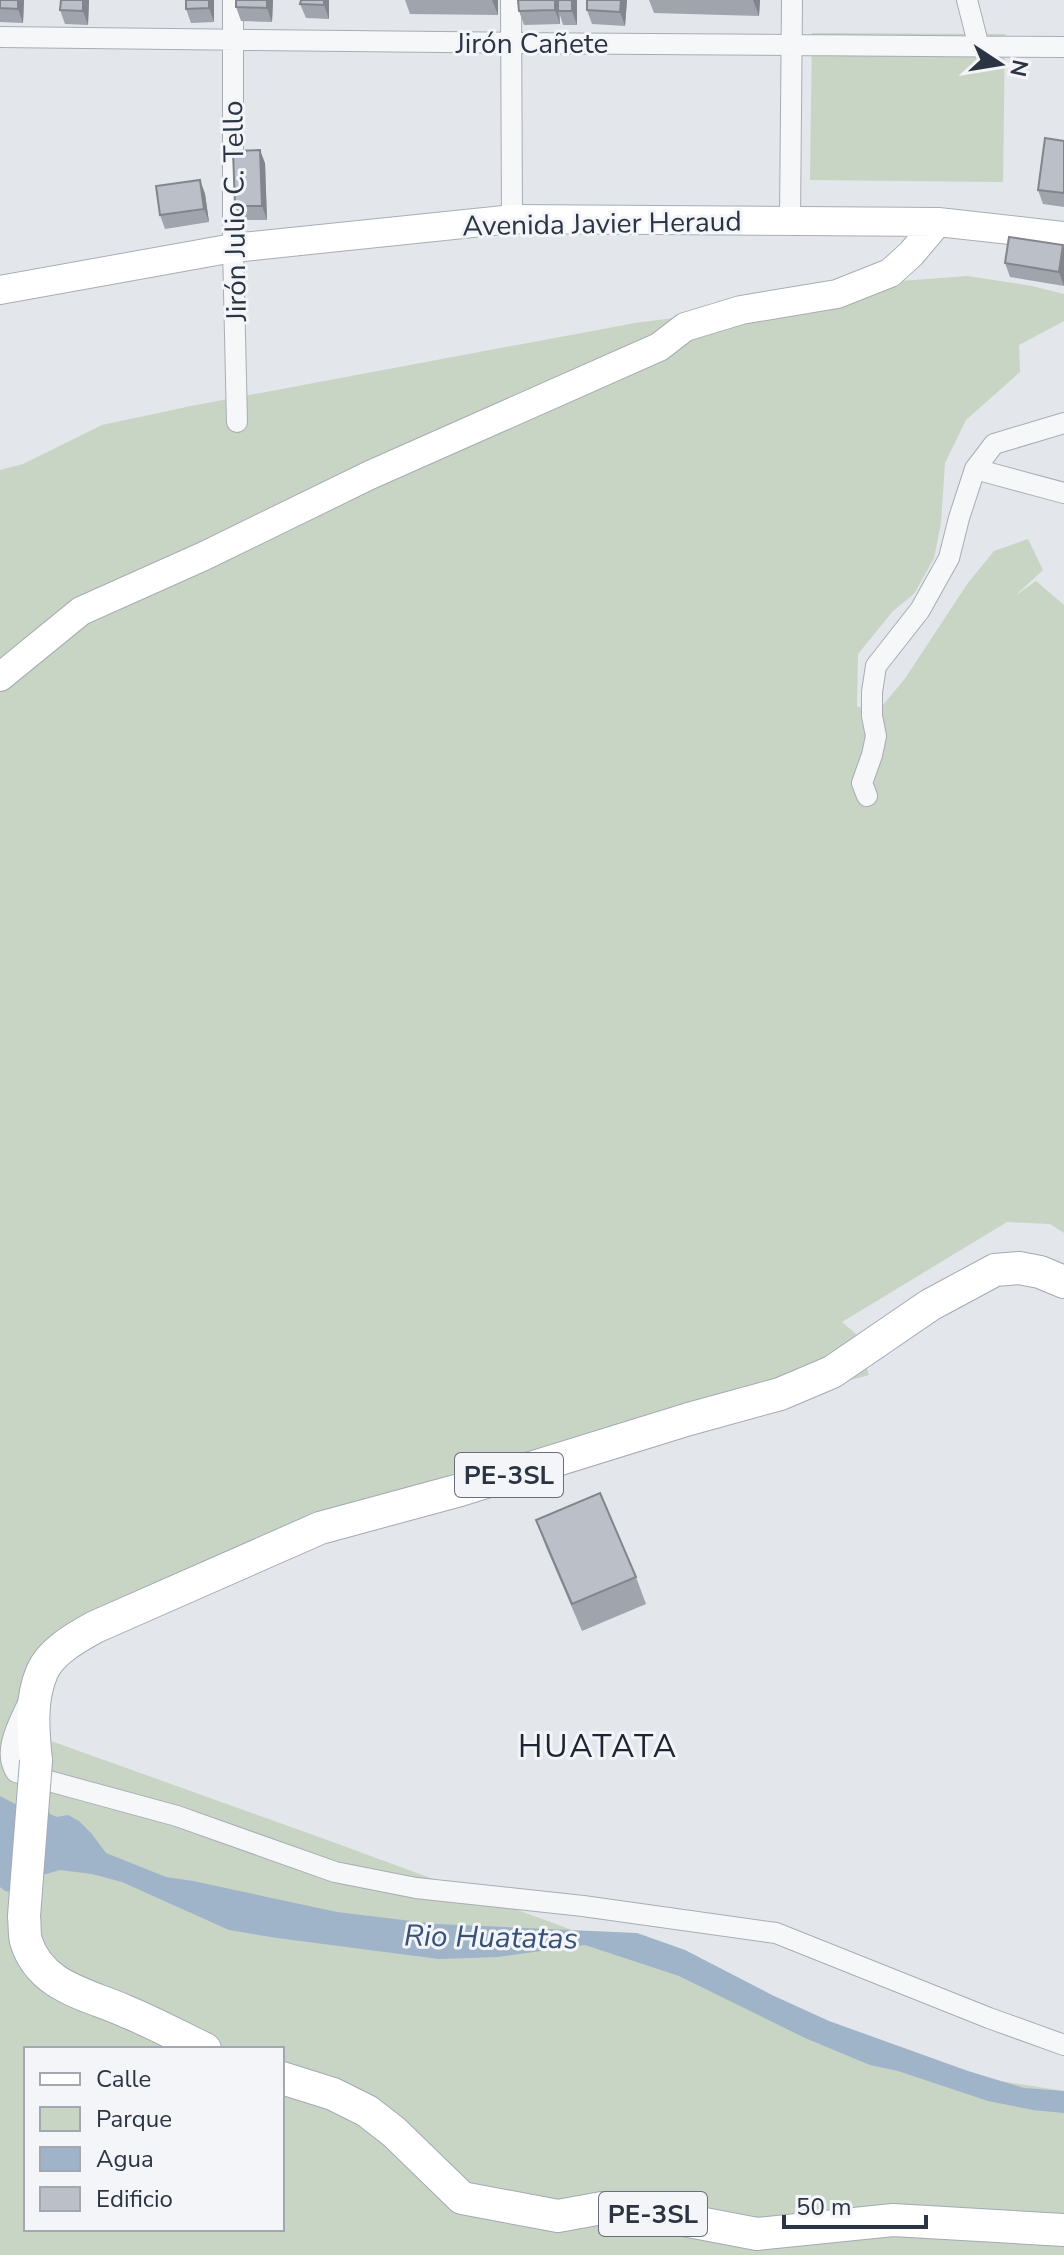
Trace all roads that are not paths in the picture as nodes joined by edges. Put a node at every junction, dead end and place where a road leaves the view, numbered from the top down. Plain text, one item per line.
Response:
1 (233, 0) edge
2 (511, 0) edge
3 (792, 0) edge
4 (967, 0) edge
5 (0, 37) edge
6 (232, 41) junction
7 (511, 44) junction
8 (792, 44) junction
9 (979, 47) junction
10 (1064, 47) edge
11 (512, 219) junction
12 (790, 221) junction
13 (938, 222) junction
14 (1064, 236) edge
15 (233, 248) junction
16 (0, 290) edge
17 (237, 422) dead end
18 (1064, 423) edge
19 (975, 469) junction
20 (1064, 493) edge
21 (0, 677) edge
22 (867, 796) dead end
23 (1064, 1282) edge
24 (43, 1670) junction
25 (1064, 2045) edge
26 (201, 2047) edge
27 (284, 2079) edge
28 (1064, 2230) edge

1 - 6 street, Jirón Julio C. Tello
2 - 7 street
3 - 8 street
4 - 9 street
5 - 6 street, Jirón Cañete
6 - 7 street, Jirón Cañete
6 - 15 street, Jirón Julio C. Tello
7 - 8 street, Jirón Cañete
7 - 11 street
8 - 9 street, Jirón Cañete
8 - 12 street
9 - 10 street, Jirón Cañete
11 - 12 main road, Avenida Javier Heraud
11 - 15 main road, Avenida Javier Heraud
12 - 13 main road, Avenida Javier Heraud
13 - 14 main road, Avenida Javier Heraud
13 - 21 main road
15 - 16 main road, Avenida Javier Heraud
15 - 17 street, Jirón Julio C. Tello
18 - 19 street
19 - 20 street
19 - 22 street
23 - 24 main road, PE-3SL
24 - 25 street
24 - 26 main road, bridge
27 - 28 main road, PE-3SL

